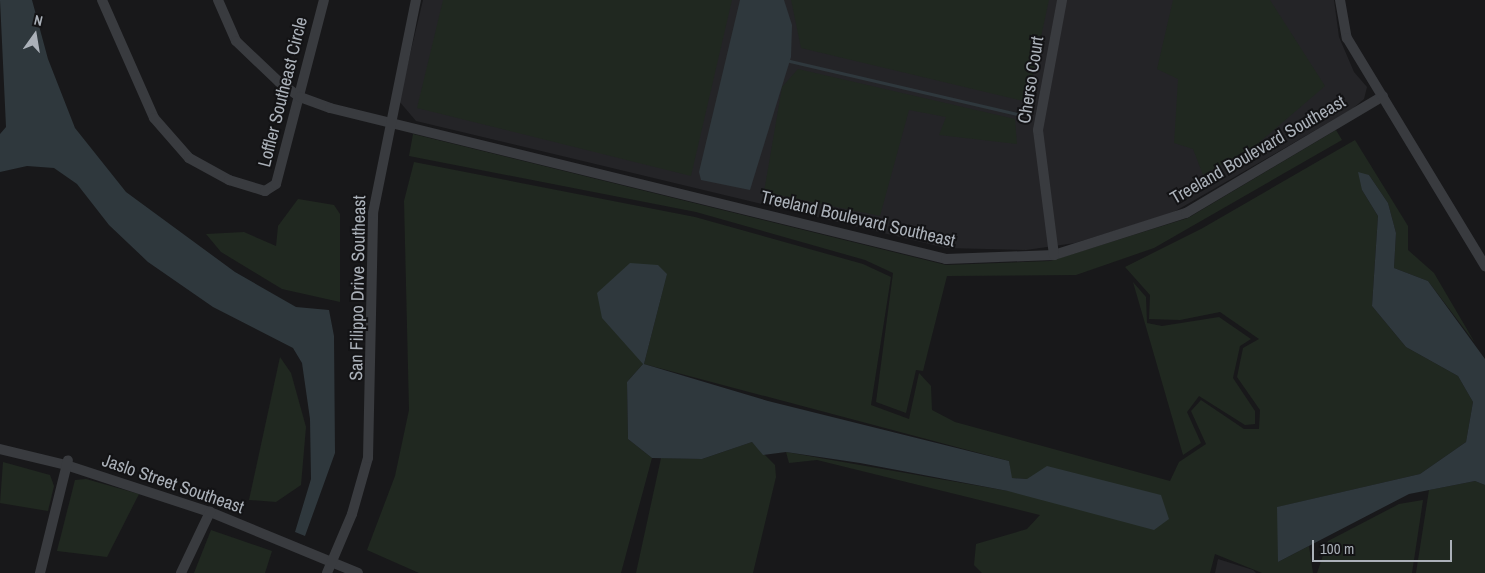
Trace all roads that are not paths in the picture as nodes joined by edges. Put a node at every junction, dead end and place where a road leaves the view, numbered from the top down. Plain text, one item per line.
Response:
1 (102, 0) edge
2 (218, 0) edge
3 (324, 0) edge
4 (416, 0) edge
5 (1062, 0) edge
6 (1340, 0) edge
7 (1382, 96) junction
8 (300, 98) junction
9 (389, 123) junction
10 (1054, 255) junction
11 (1485, 266) edge
12 (0, 449) edge
13 (67, 462) junction
14 (210, 512) junction
15 (332, 562) junction
16 (40, 573) edge
17 (181, 573) edge
18 (327, 573) edge
19 (358, 573) edge

1 - 8 street, Loffler Southeast Circle
2 - 8 street
3 - 8 street, Loffler Southeast Circle
4 - 9 street, San Filippo Drive Southeast
5 - 10 street, Cherso Court
6 - 7 street
7 - 10 street, Treeland Boulevard Southeast
7 - 11 street
8 - 9 street, Treeland Boulevard Southeast
9 - 10 street, Treeland Boulevard Southeast
9 - 15 street, San Filippo Drive Southeast
12 - 13 street, Jaslo Street Southeast
13 - 14 street, Jaslo Street Southeast
13 - 16 street
14 - 15 street, Jaslo Street Southeast
14 - 17 street
15 - 18 street, San Filippo Drive Southeast
15 - 19 street, Jaslo Street Southeast

